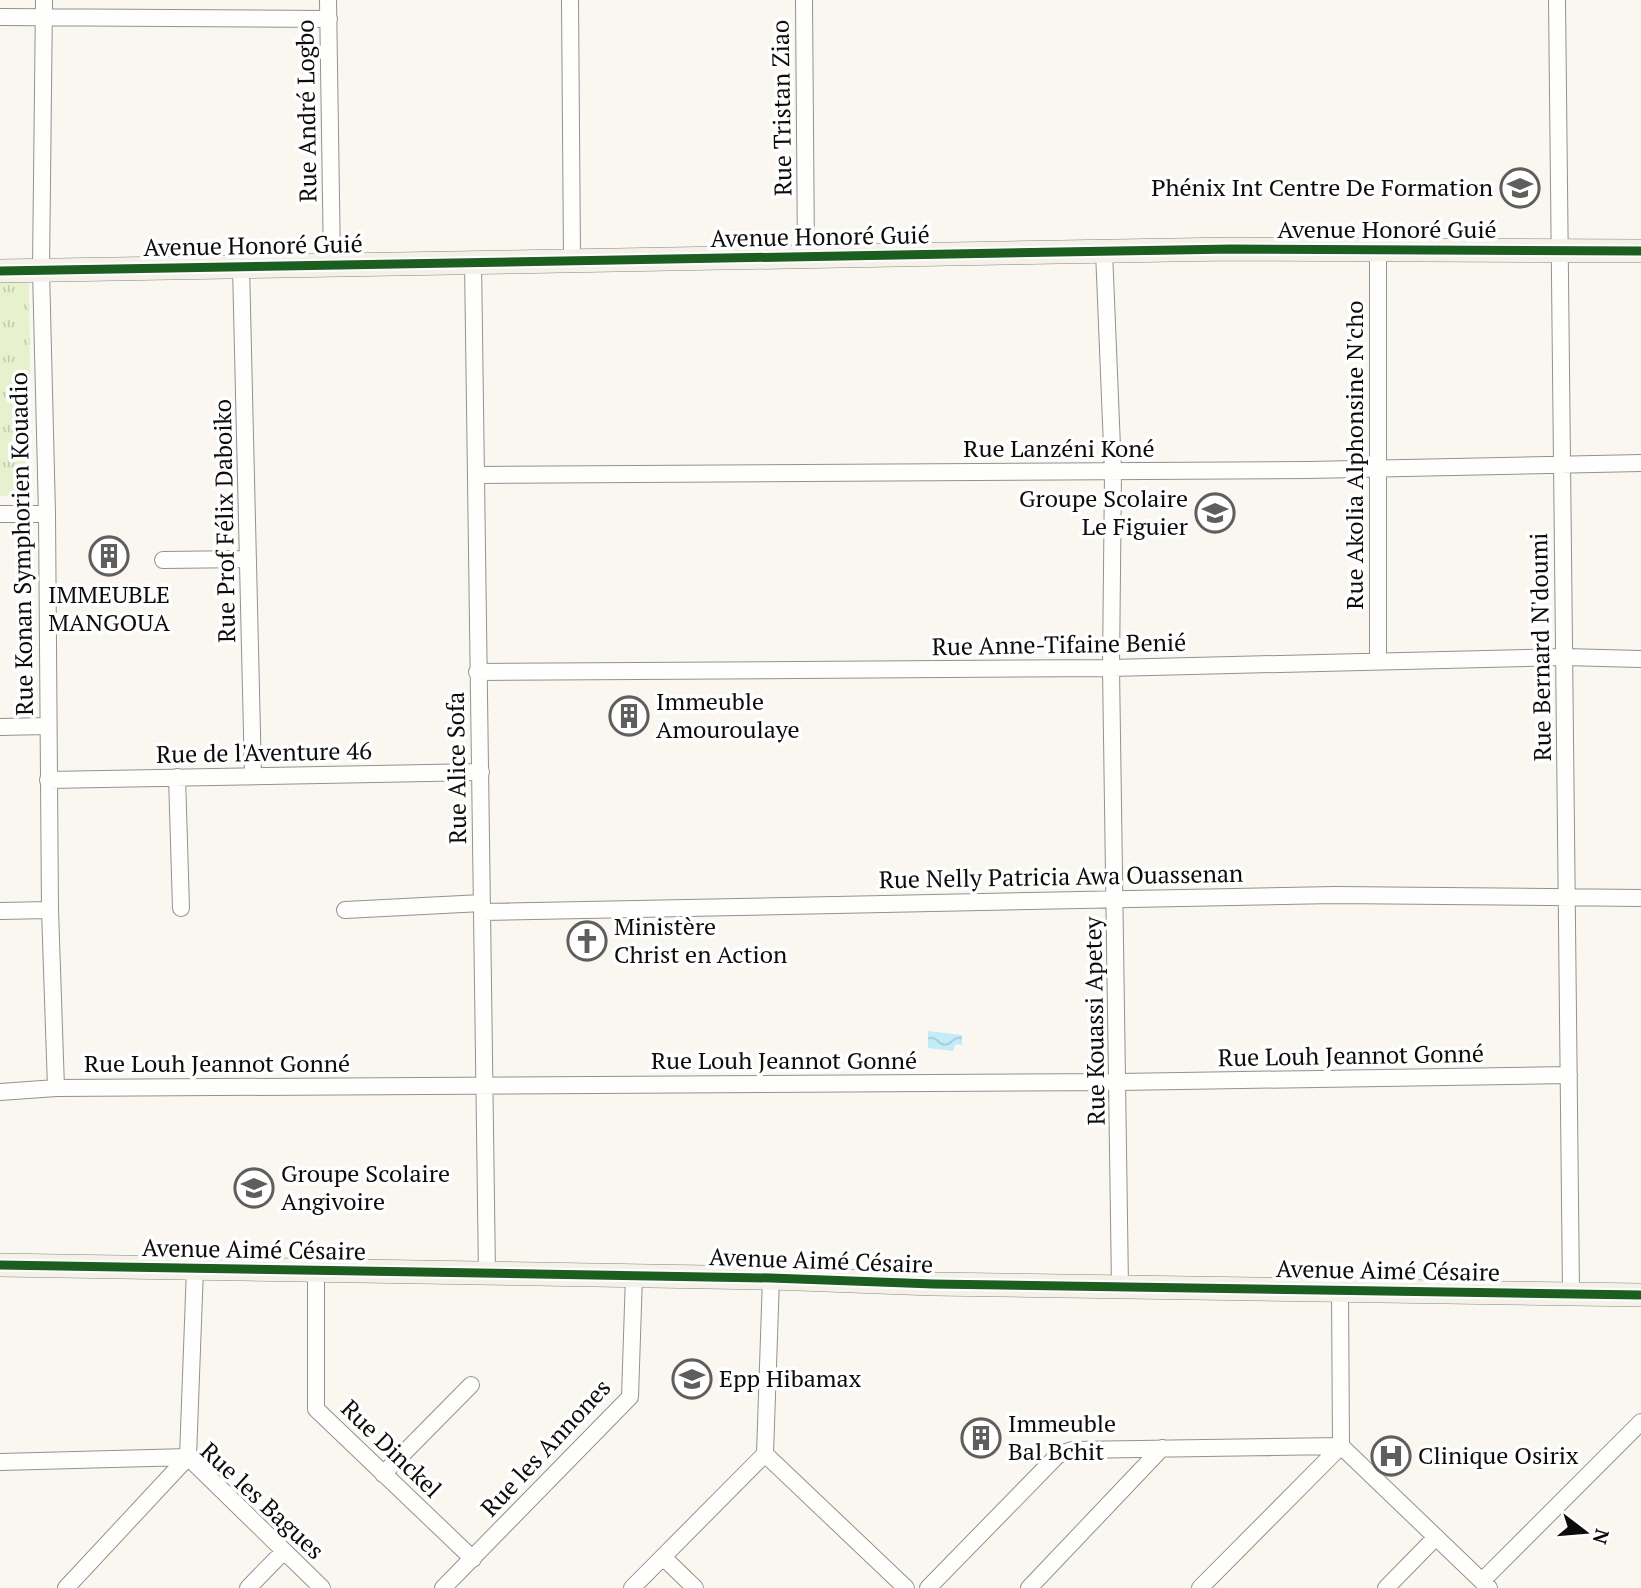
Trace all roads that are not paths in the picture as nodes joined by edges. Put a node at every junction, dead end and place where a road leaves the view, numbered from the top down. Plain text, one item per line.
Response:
1 (328, 0) edge
2 (570, 0) edge
3 (804, 0) edge
4 (1556, 0) edge
5 (44, 8) edge
6 (0, 17) edge
7 (329, 19) junction
8 (1378, 249) junction
9 (1104, 251) junction
10 (1559, 251) junction
11 (1641, 251) edge
12 (806, 258) junction
13 (572, 259) junction
14 (473, 261) junction
15 (332, 264) junction
16 (241, 266) junction
17 (41, 270) junction
18 (0, 271) edge
19 (1641, 463) edge
20 (1562, 466) junction
21 (1380, 470) junction
22 (1112, 472) junction
23 (477, 475) junction
24 (0, 514) edge
25 (47, 514) junction
26 (248, 559) junction
27 (163, 560) dead end
28 (1564, 657) junction
29 (1641, 659) edge
30 (1378, 661) junction
31 (1111, 668) junction
32 (477, 672) junction
33 (47, 726) junction
34 (0, 727) edge
35 (481, 772) junction
36 (253, 776) junction
37 (177, 777) junction
38 (48, 780) junction
39 (1567, 898) junction
40 (1641, 898) edge
41 (1116, 899) junction
42 (181, 908) dead end
43 (482, 908) junction
44 (50, 909) junction
45 (345, 910) dead end
46 (0, 911) edge
47 (1569, 1075) junction
48 (1119, 1082) junction
49 (487, 1086) junction
50 (55, 1088) junction
51 (0, 1092) edge
52 (0, 1265) edge
53 (195, 1268) junction
54 (316, 1271) junction
55 (487, 1274) junction
56 (634, 1275) junction
57 (771, 1278) junction
58 (1120, 1287) junction
59 (1340, 1290) junction
60 (1572, 1293) junction
61 (1641, 1295) edge
62 (471, 1385) dead end
63 (1641, 1422) edge
64 (1341, 1446) junction
65 (1162, 1448) junction
66 (765, 1454) junction
67 (188, 1457) junction
68 (0, 1462) edge
69 (383, 1474) junction
70 (1436, 1537) junction
71 (284, 1550) junction
72 (663, 1557) junction
73 (473, 1559) junction
74 (1485, 1585) edge
75 (66, 1588) edge
76 (248, 1588) edge
77 (322, 1588) edge
78 (443, 1588) edge
79 (632, 1588) edge
80 (695, 1588) edge
81 (906, 1588) edge
82 (928, 1588) edge
83 (1029, 1588) edge
84 (1200, 1588) edge
85 (1386, 1588) edge

1 - 7 street, Rue André Logbo
2 - 13 street
3 - 12 street, Rue Tristan Ziao
4 - 10 street, Rue Bernard N'doumi
5 - 6 street
5 - 7 street
5 - 17 street, Rue Konan Symphorien Kouadio
7 - 15 street, Rue André Logbo
8 - 9 street, Avenue Honoré Guié
8 - 10 street, Avenue Honoré Guié
8 - 21 street, Rue Akolia Alphonsine N'cho
9 - 12 street, Avenue Honoré Guié
9 - 22 street, Rue Kouassi Apetey
10 - 11 street, Avenue Honoré Guié
10 - 20 street, Rue Bernard N'doumi
12 - 13 street, Avenue Honoré Guié
13 - 14 street, Avenue Honoré Guié
14 - 15 street, Avenue Honoré Guié
14 - 23 street, Rue Alice Sofa
15 - 16 street, Avenue Honoré Guié
16 - 17 street, Avenue Honoré Guié
16 - 26 street, Rue Prof Félix Daboiko
17 - 18 street, Avenue Honoré Guié
17 - 25 street, Rue Konan Symphorien Kouadio
19 - 20 street, Rue Lanzéni Koné
20 - 21 street, Rue Lanzéni Koné
20 - 28 street, Rue Bernard N'doumi
21 - 22 street, Rue Lanzéni Koné
21 - 30 street, Rue Akolia Alphonsine N'cho
22 - 23 street, Rue Lanzéni Koné
22 - 31 street, Rue Kouassi Apetey
23 - 32 street, Rue Alice Sofa
24 - 25 street
25 - 33 street, Rue Konan Symphorien Kouadio
26 - 27 street
26 - 36 street, Rue Prof Félix Daboiko
28 - 29 street, Rue Anne-Tifaine Benié
28 - 30 street, Rue Anne-Tifaine Benié
28 - 39 street, Rue Bernard N'doumi
30 - 31 street, Rue Anne-Tifaine Benié
31 - 32 street, Rue Anne-Tifaine Benié
31 - 41 street, Rue Kouassi Apetey
32 - 35 street, Rue Alice Sofa
33 - 34 street
33 - 38 street, Rue Konan Symphorien Kouadio
35 - 36 street, Rue de l'Aventure 46
35 - 43 street, Rue Alice Sofa
36 - 37 street, Rue de l'Aventure 46
37 - 38 street, Rue de l'Aventure 46
37 - 42 street
38 - 44 street, Rue Konan Symphorien Kouadio
39 - 40 street, Rue Nelly Patricia Awa Ouassenan
39 - 41 street, Rue Nelly Patricia Awa Ouassenan
39 - 47 street, Rue Bernard N'doumi
41 - 43 street, Rue Nelly Patricia Awa Ouassenan
41 - 48 street, Rue Kouassi Apetey
43 - 45 street, Rue Nelly Patricia Awa Ouassenan
43 - 49 street, Rue Alice Sofa
44 - 46 street
44 - 50 street, Rue Konan Symphorien Kouadio
47 - 48 street, Rue Louh Jeannot Gonné
47 - 60 street, Rue Bernard N'doumi
48 - 49 street, Rue Louh Jeannot Gonné
48 - 58 street, Rue Kouassi Apetey
49 - 50 street, Rue Louh Jeannot Gonné
49 - 55 street, Rue Alice Sofa
50 - 51 street, Rue Louh Jeannot Gonné
52 - 53 street, Avenue Aimé Césaire
53 - 54 street, Avenue Aimé Césaire
53 - 67 street
54 - 55 street, Avenue Aimé Césaire
54 - 69 street, Rue Dinckel
55 - 56 street, Avenue Aimé Césaire
56 - 57 street, Avenue Aimé Césaire
56 - 73 street, Rue les Annones
57 - 58 street, Avenue Aimé Césaire
57 - 66 street
58 - 59 street, Avenue Aimé Césaire
59 - 60 street, Avenue Aimé Césaire
59 - 64 street
60 - 61 street, Avenue Aimé Césaire
62 - 69 street
63 - 74 street
64 - 65 street
64 - 70 street
64 - 84 street
65 - 82 street
65 - 83 street
66 - 72 street
66 - 81 street
67 - 68 street, Rue les Bagues
67 - 71 street, Rue les Bagues
67 - 75 street
69 - 73 street, Rue Dinckel
70 - 74 street
70 - 85 street
71 - 76 street
71 - 77 street, Rue les Bagues
72 - 79 street
72 - 80 street
73 - 78 street, Rue les Annones

